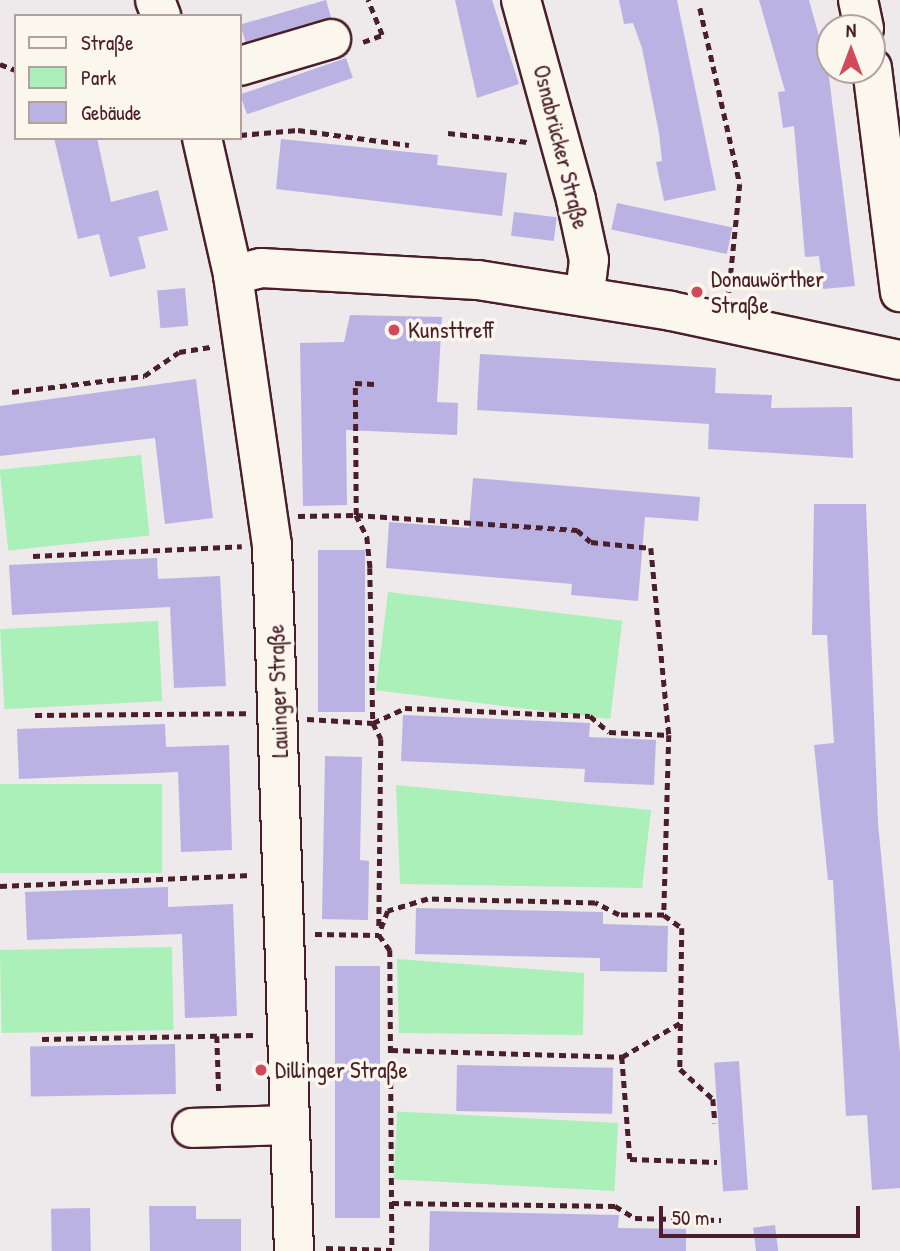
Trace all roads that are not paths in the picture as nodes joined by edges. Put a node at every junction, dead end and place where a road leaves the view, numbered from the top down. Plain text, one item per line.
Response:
1 (521, 0) edge
2 (331, 39) dead end
3 (242, 65) edge
4 (874, 84) edge
5 (202, 140) edge
6 (233, 275) junction
7 (900, 292) edge
8 (585, 295) junction
9 (900, 360) edge
10 (288, 1125) junction
11 (206, 1128) road end
12 (294, 1249) edge

1 - 8 street, Osnabrücker Straße
2 - 3 street
4 - 7 street
5 - 6 street, Lauinger Straße
6 - 8 street
6 - 10 street, Lauinger Straße
8 - 9 street
10 - 11 street
10 - 12 street, Lauinger Straße

